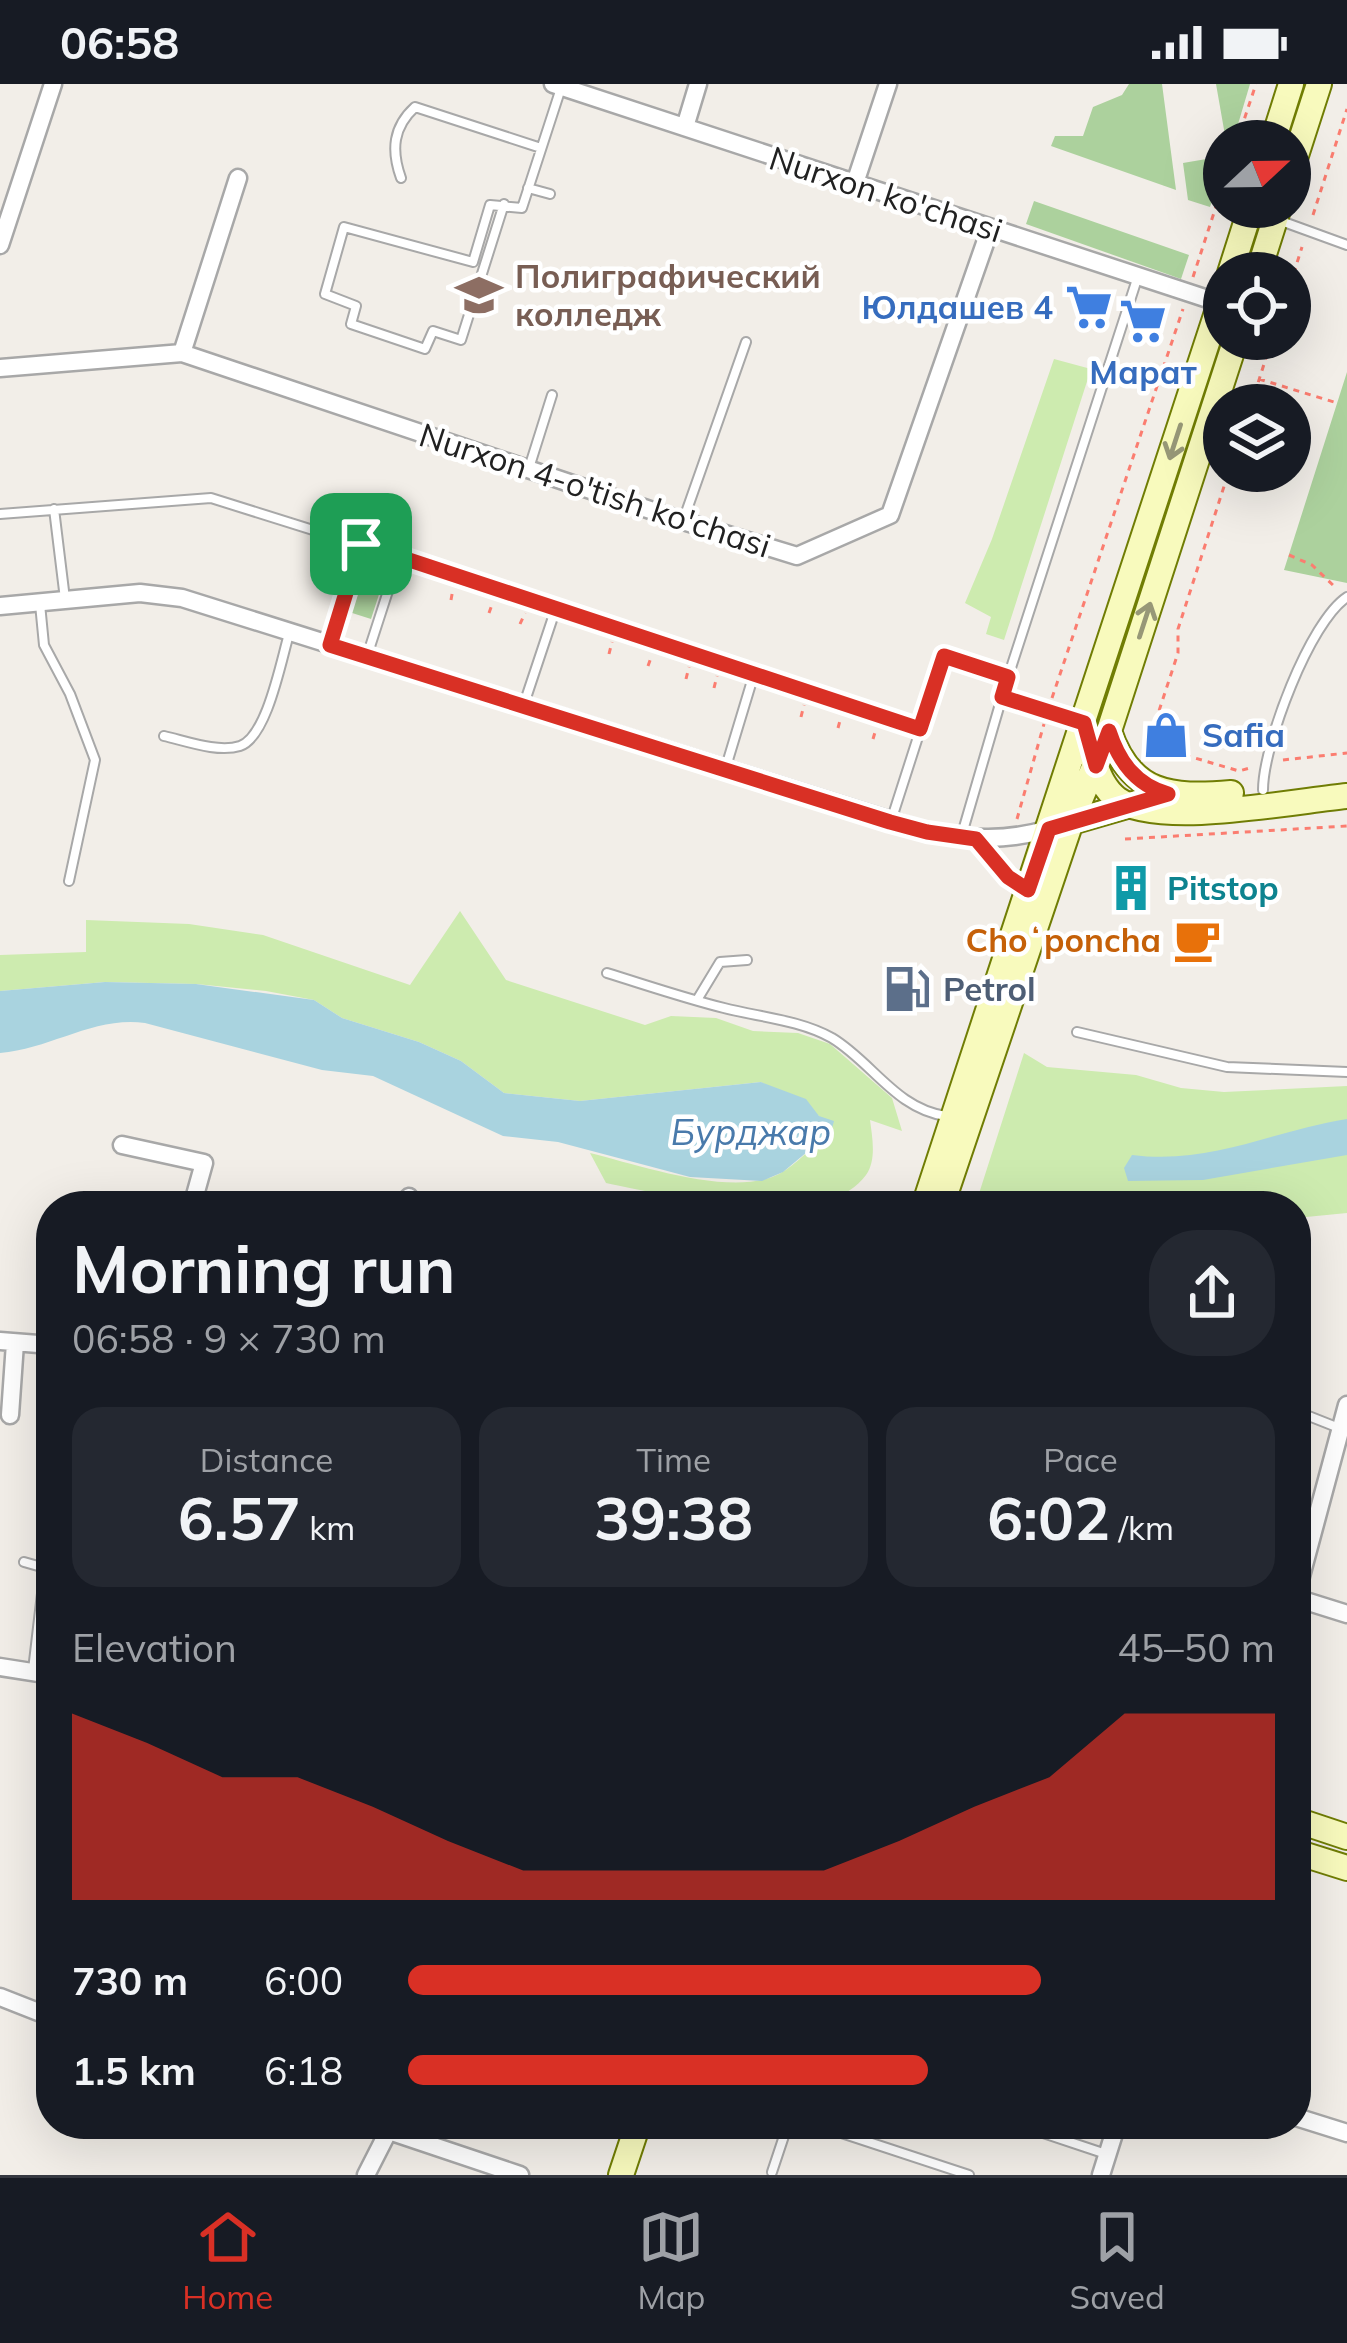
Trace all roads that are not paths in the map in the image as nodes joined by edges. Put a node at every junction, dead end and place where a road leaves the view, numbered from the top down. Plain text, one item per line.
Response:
1 (53, 84) edge
2 (698, 84) edge
3 (888, 84) edge
4 (1291, 84) edge
5 (1319, 84) edge
6 (557, 85) edge
7 (1280, 120) edge
8 (1307, 120) edge
9 (685, 127) junction
10 (541, 148) junction
11 (238, 178) dead end
12 (401, 178) dead end
13 (855, 183) junction
14 (528, 188) junction
15 (550, 194) dead end
16 (504, 204) junction
17 (1303, 228) edge
18 (990, 229) junction
19 (0, 245) edge
20 (1347, 245) edge
21 (1138, 276) junction
22 (1203, 295) edge
23 (746, 342) dead end
24 (182, 353) junction
25 (1203, 360) edge
26 (1229, 360) edge
27 (0, 368) edge
28 (552, 395) dead end
29 (529, 471) junction
30 (55, 509) junction
31 (0, 514) edge
32 (683, 521) junction
33 (361, 544) junction
34 (400, 557) junction
35 (1346, 597) edge
36 (66, 600) junction
37 (40, 603) junction
38 (0, 607) edge
39 (556, 608) junction
40 (289, 632) junction
41 (330, 645) junction
42 (367, 657) junction
43 (754, 674) junction
44 (1008, 677) junction
45 (1002, 697) junction
46 (524, 706) junction
47 (1084, 723) junction
48 (920, 729) junction
49 (1109, 731) junction
50 (164, 736) dead end
51 (1096, 766) junction
52 (724, 770) junction
53 (1347, 781) edge
54 (1263, 790) junction
55 (1168, 794) junction
56 (1347, 796) edge
57 (1128, 805) junction
58 (890, 822) junction
59 (1060, 825) junction
60 (969, 838) junction
61 (69, 880) dead end
62 (1028, 890) junction
63 (747, 961) dead end
64 (607, 973) dead end
65 (697, 1000) junction
66 (1077, 1032) dead end
67 (1347, 1072) edge
68 (958, 1121) junction
69 (122, 1145) dead end
70 (196, 1191) edge
71 (937, 1191) edge
72 (8, 1342) edge
73 (1347, 1406) edge
74 (10, 1415) dead end
75 (1311, 1418) edge
76 (1339, 1428) junction
77 (1311, 1537) edge
78 (24, 1562) dead end
79 (36, 1565) edge
80 (1311, 1602) edge
81 (1347, 1615) edge
82 (0, 1667) edge
83 (36, 1672) edge
84 (1311, 1825) edge
85 (1347, 1837) edge
86 (1311, 1857) edge
87 (1347, 1868) edge
88 (0, 1997) edge
89 (36, 2011) edge
90 (1311, 2122) edge
91 (1347, 2133) edge
92 (385, 2139) edge
93 (423, 2139) edge
94 (619, 2139) edge
95 (633, 2139) edge
96 (783, 2139) edge
97 (860, 2139) edge
98 (1061, 2139) edge
99 (1113, 2139) edge
100 (1108, 2155) junction
101 (772, 2172) dead end
102 (366, 2175) edge
103 (520, 2175) edge
104 (607, 2175) edge
105 (621, 2175) edge
106 (969, 2175) edge
107 (1101, 2175) edge

1 - 19 street
2 - 9 street
3 - 13 street
4 - 7 main road
5 - 8 main road
6 - 9 street, Nurxon ko'chasi
6 - 10 lane
9 - 13 street, Nurxon ko'chasi
10 - 12 lane
10 - 14 lane
11 - 24 street
13 - 18 street, Nurxon ko'chasi
14 - 15 lane
14 - 16 lane
16 - 16 lane
17 - 20 lane
18 - 21 street, Nurxon ko'chasi
18 - 32 street, Nurxon 4-o'tish ko'chasi
21 - 22 street, Nurxon ko'chasi
21 - 44 lane
23 - 32 lane
24 - 27 street, Nurxon 4-o'tish ko'chasi
24 - 29 street, Nurxon 4-o'tish ko'chasi
25 -> 47 main road
49 -> 26 main road
28 - 29 lane
29 - 32 street, Nurxon 4-o'tish ko'chasi
30 - 31 lane
30 - 33 lane
30 - 36 lane
33 - 34 lane
33 - 41 lane
34 - 39 lane
34 - 42 lane
35 - 54 lane
36 - 37 street
36 - 40 street
37 - 38 street
37 - 61 lane
39 - 43 lane
39 - 46 lane
40 - 41 street
40 - 50 lane
41 - 42 street
42 - 46 street
43 - 48 lane
43 - 52 lane
44 - 45 lane
44 - 48 lane
45 - 47 lane
45 - 60 lane
46 - 52 street
47 - 51 main road
47 - 59 main road
48 - 58 lane
49 - 51 main road
49 - 55 main road
51 - 57 main road
51 - 59 main road
52 - 58 street
53 - 54 main road
54 - 55 main road
55 - 57 main road
56 - 57 main road
57 - 59 main road
58 - 60 street
59 - 60 street
59 - 62 main road
59 - 68 main road
60 - 62 street
62 - 68 main road
63 - 65 lane
64 - 65 lane
65 - 68 lane
66 - 67 lane
68 - 71 main road
69 - 70 street
72 - 74 street
73 - 76 street
75 - 76 lane
76 - 77 street
78 - 79 lane
80 - 81 street
82 - 83 street
84 - 85 main road
86 - 87 main road
88 - 89 street
90 - 91 street
92 - 102 street
93 - 103 street
94 - 104 main road
95 - 105 main road
96 - 101 lane
97 - 106 lane
98 - 100 lane
99 - 100 street
100 - 107 street

